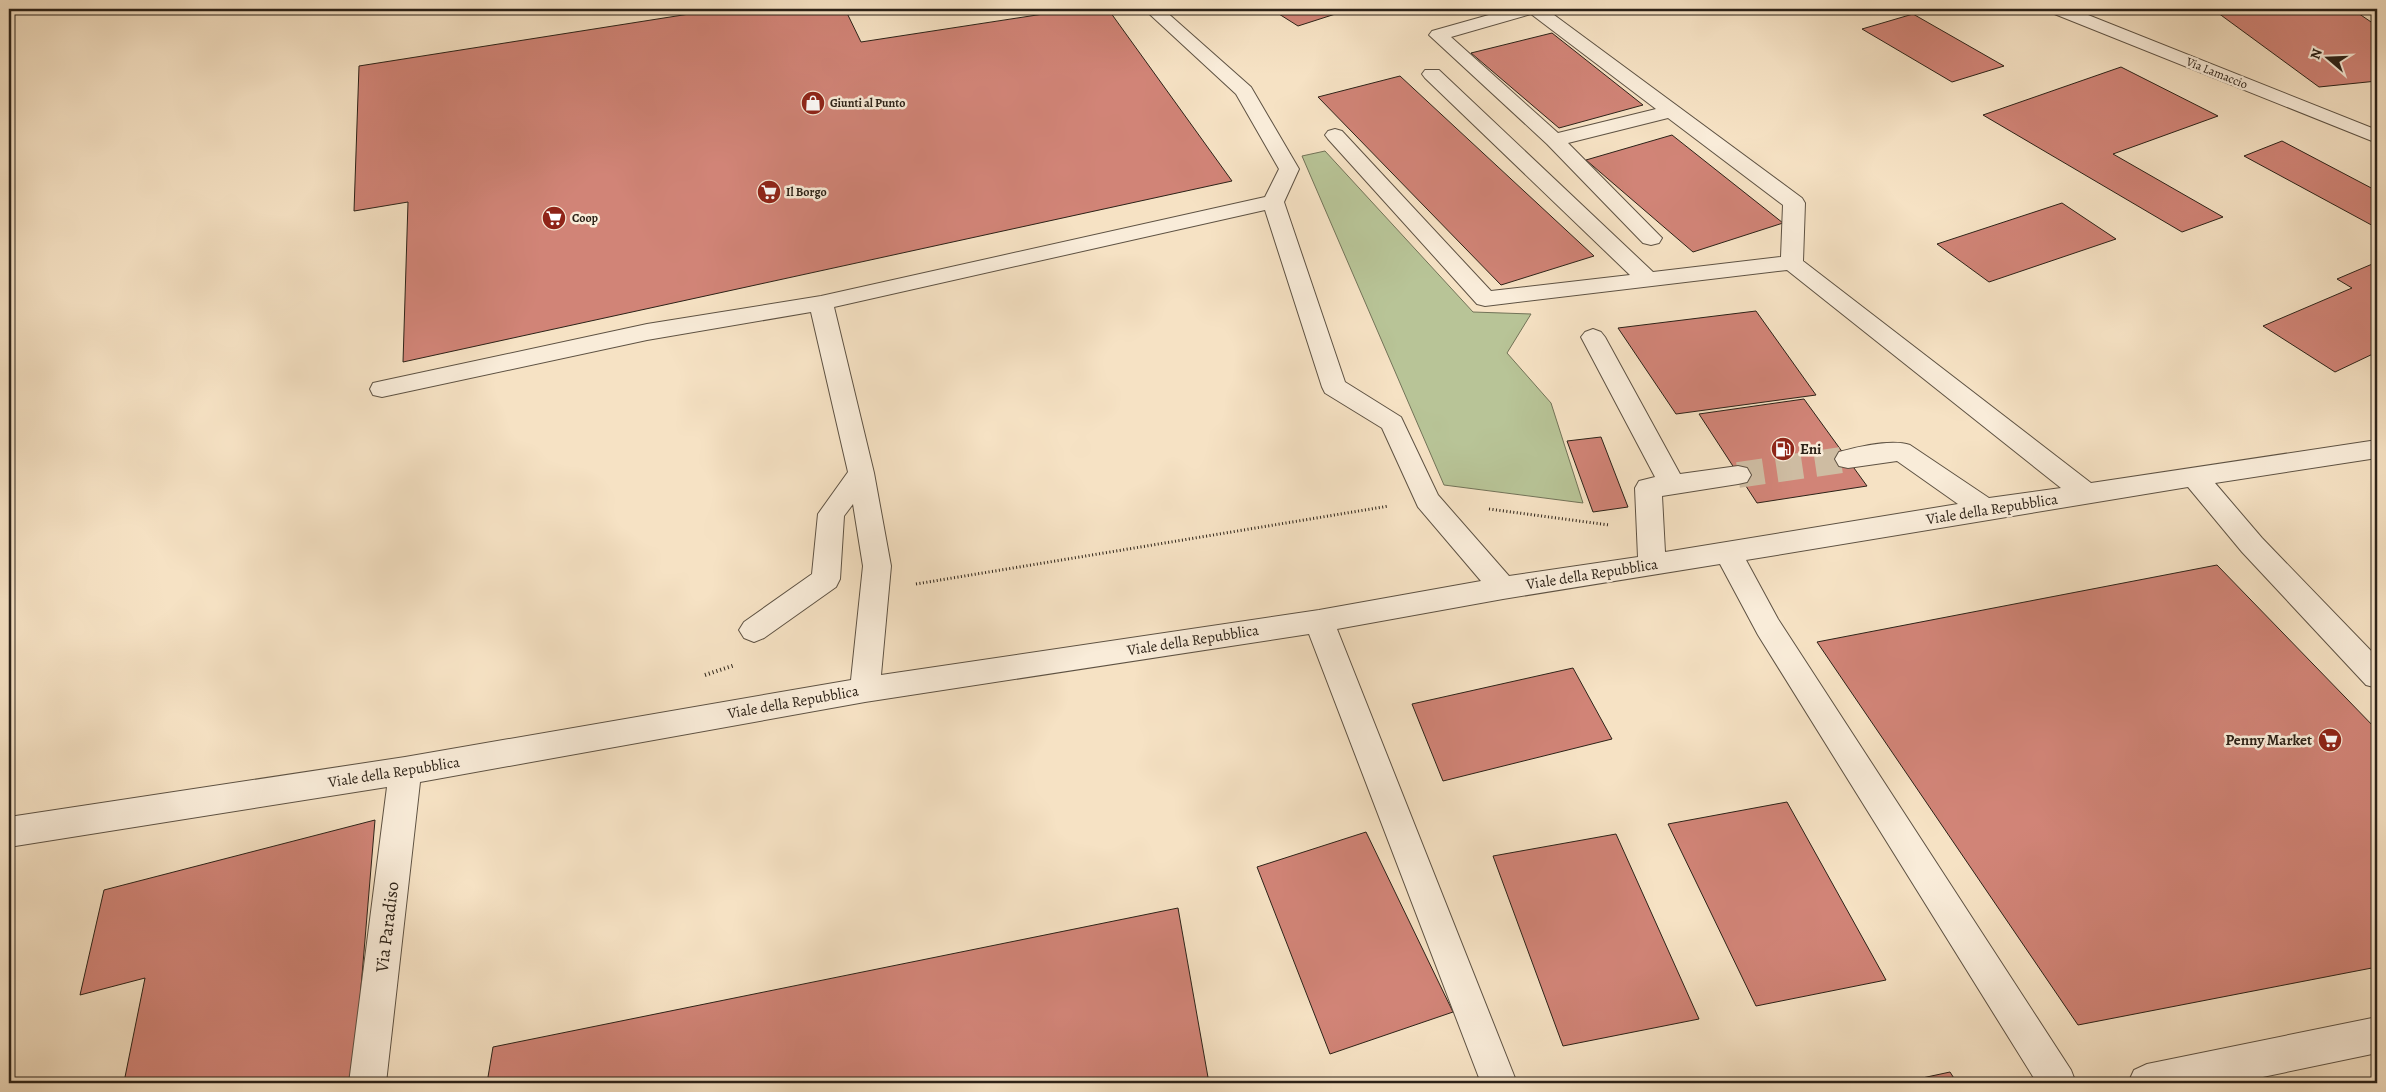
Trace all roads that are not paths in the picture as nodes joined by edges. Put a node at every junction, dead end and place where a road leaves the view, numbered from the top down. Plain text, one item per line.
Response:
1 (1153, 9) edge
2 (1529, 9) edge
3 (1535, 9) edge
4 (2058, 9) edge
5 (1432, 74) dead end
6 (1672, 111) junction
7 (1334, 135) dead end
8 (2376, 136) edge
9 (1554, 140) junction
10 (1273, 202) junction
11 (1651, 238) dead end
12 (1792, 263) junction
13 (1648, 280) junction
14 (821, 303) junction
15 (1593, 337) dead end
16 (382, 389) dead end
17 (2377, 449) edge
18 (1848, 459) tunnel mouth
19 (861, 473) junction
20 (1738, 475) tunnel mouth
21 (2194, 477) junction
22 (1672, 484) junction
23 (2087, 494) junction
24 (1985, 509) junction
25 (1728, 552) junction
26 (1652, 565) junction
27 (1503, 588) junction
28 (1319, 621) junction
29 (754, 630) dead end
30 (2377, 676) edge
31 (865, 690) junction
32 (405, 771) junction
33 (9, 832) edge
34 (2377, 1036) edge
35 (368, 1083) edge
36 (1500, 1083) edge
37 (2058, 1083) edge
38 (2147, 1083) edge

1 - 10 street
2 - 9 street
3 - 6 street
4 - 8 street, Via Lamaccio
5 - 13 street
6 - 9 street
6 - 12 street
7 - 13 street
9 - 11 street
10 - 14 street
10 - 27 street
12 - 13 street
12 - 23 street
14 - 16 street
14 - 19 street
15 - 22 street
17 - 21 street, Viale della Repubblica
18 - 24 street
19 - 29 street
19 - 31 street
20 - 22 street
21 - 23 street, Viale della Repubblica
21 - 30 street
22 - 26 street
23 - 24 street, Viale della Repubblica
24 - 25 street, Viale della Repubblica
25 - 26 street, Viale della Repubblica
25 - 37 street
26 - 27 street, Viale della Repubblica
27 - 28 street, Viale della Repubblica
28 - 31 street, Viale della Repubblica
28 - 36 street
31 - 32 street, Viale della Repubblica
32 - 33 street, Viale della Repubblica
32 - 35 street, Via Paradiso
34 - 38 street

